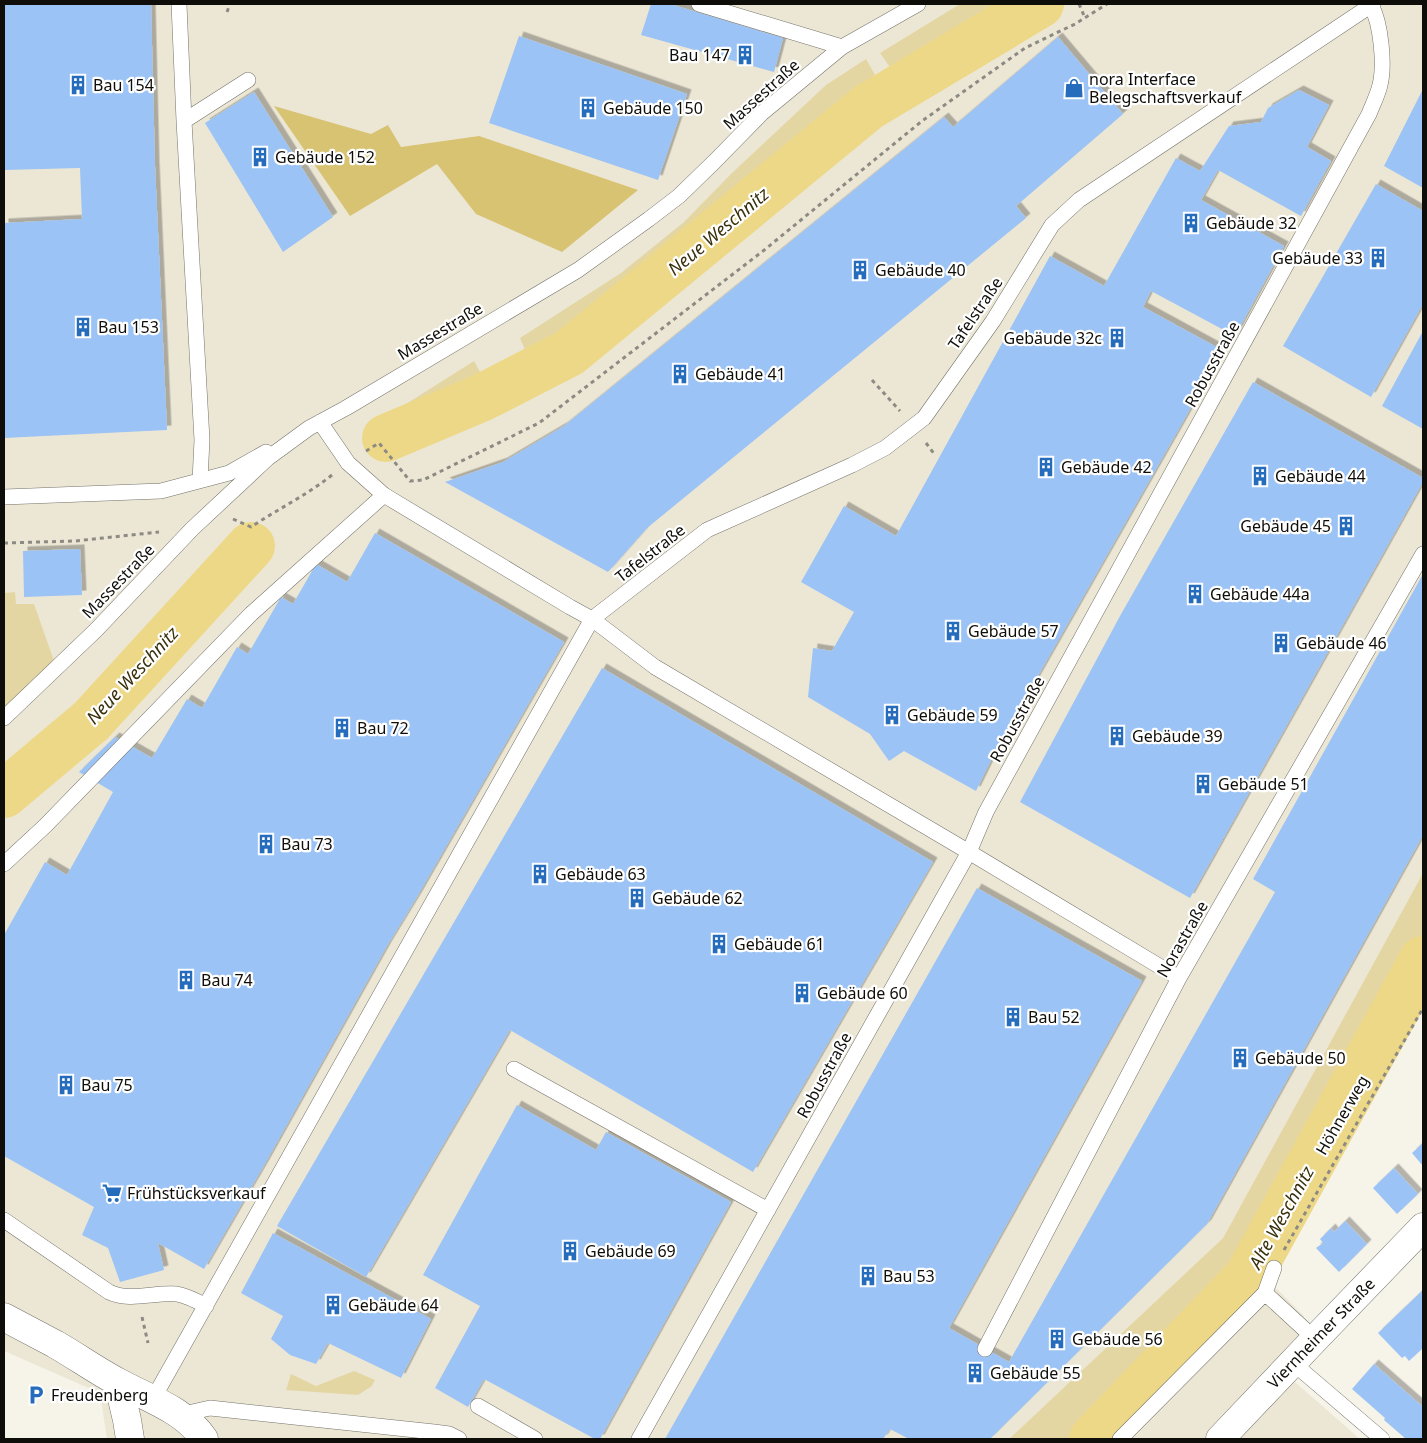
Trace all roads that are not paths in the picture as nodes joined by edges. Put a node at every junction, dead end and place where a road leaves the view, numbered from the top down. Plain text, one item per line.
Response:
1 (179, 4) edge
2 (699, 4) edge
3 (918, 4) edge
4 (1372, 4) edge
5 (842, 48) junction
6 (248, 80) dead end
7 (184, 121) junction
8 (315, 425) junction
9 (200, 480) junction
10 (384, 495) junction
11 (4, 497) edge
12 (1423, 554) edge
13 (592, 619) junction
14 (4, 718) edge
15 (969, 852) junction
16 (4, 864) edge
17 (1179, 978) junction
18 (514, 1069) dead end
19 (768, 1210) junction
20 (4, 1220) edge
21 (1423, 1227) edge
22 (1274, 1268) road end
23 (1265, 1293) junction
24 (206, 1306) junction
25 (4, 1317) edge
26 (1315, 1339) junction
27 (985, 1349) dead end
28 (1293, 1363) junction
29 (118, 1382) junction
30 (153, 1399) junction
31 (478, 1406) dead end
32 (179, 1415) junction
33 (130, 1439) edge
34 (204, 1439) edge
35 (459, 1439) edge
36 (535, 1439) edge
37 (639, 1439) edge
38 (1120, 1439) edge
39 (1220, 1439) edge
40 (1382, 1439) edge

1 - 7 lane
2 - 5 lane
3 - 5 lane, Massestraße
4 - 13 lane, Tafelstraße
4 - 15 lane, Robusstraße
5 - 8 lane, Massestraße
6 - 7 lane
7 - 9 lane
8 - 9 lane
8 - 10 lane
8 - 14 lane, Massestraße
9 - 11 lane
10 - 13 lane
10 - 16 lane
12 - 17 lane, Norastraße
13 - 15 lane
13 - 24 lane
15 - 17 lane
15 - 19 lane, Robusstraße
17 - 27 lane, Norastraße
18 - 19 lane
19 - 37 lane, Robusstraße
20 - 24 lane
21 - 26 street, Viernheimer Straße
22 - 23 lane
23 - 26 lane
23 - 38 lane
24 - 30 lane
25 - 29 street
26 - 28 street, Viernheimer Straße
28 - 39 street, Viernheimer Straße
28 - 40 lane
29 - 30 street
29 - 33 street
30 - 32 street
31 - 36 lane
32 - 34 street
32 - 35 lane

